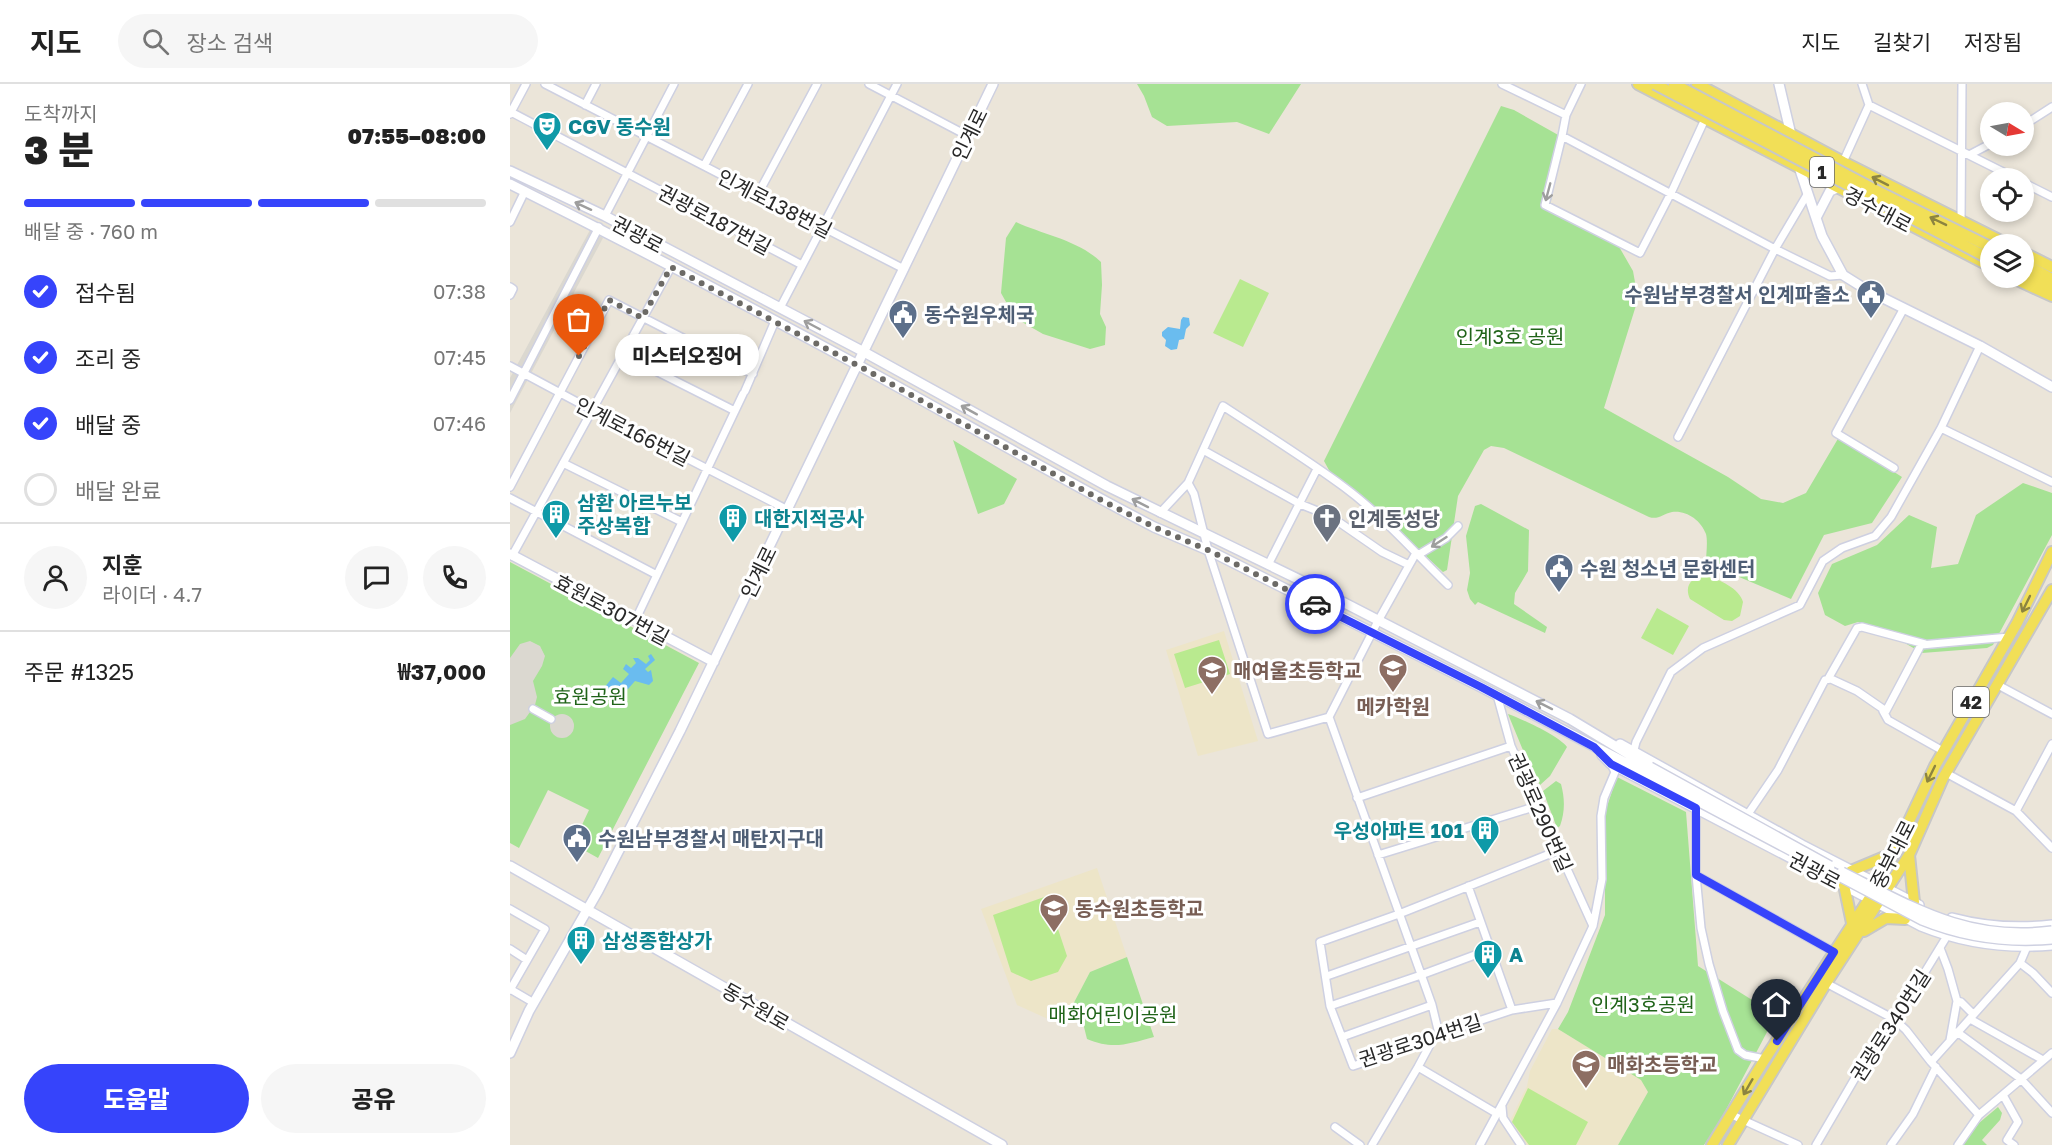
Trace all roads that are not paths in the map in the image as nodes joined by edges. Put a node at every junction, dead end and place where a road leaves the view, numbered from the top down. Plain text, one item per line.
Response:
1 (526, 84) edge
2 (545, 84) edge
3 (596, 84) edge
4 (674, 84) edge
5 (748, 84) edge
6 (817, 84) edge
7 (869, 84) edge
8 (897, 84) edge
9 (993, 84) edge
10 (1502, 84) edge
11 (1581, 84) edge
12 (1638, 84) edge
13 (1654, 84) edge
14 (1674, 84) edge
15 (1697, 84) edge
16 (1779, 84) edge
17 (1862, 84) edge
18 (1962, 84) edge
19 (891, 95) junction
20 (585, 105) junction
21 (1869, 105) junction
22 (2052, 107) edge
23 (510, 113) edge
24 (1566, 115) junction
25 (1705, 119) junction
26 (2034, 119) edge
27 (1791, 133) junction
28 (647, 136) junction
29 (968, 136) junction
30 (1562, 136) junction
31 (1980, 148) edge
32 (1966, 153) junction
33 (1843, 162) junction
34 (704, 166) junction
35 (1798, 167) junction
36 (1995, 168) edge
37 (510, 171) edge
38 (627, 173) junction
39 (510, 184) edge
40 (1837, 188) junction
41 (2034, 188) edge
42 (525, 191) junction
43 (1671, 193) junction
44 (1808, 193) junction
45 (758, 194) junction
46 (2052, 197) edge
47 (605, 216) junction
48 (1816, 218) junction
49 (1961, 221) junction
50 (510, 222) edge
51 (599, 227) junction
52 (822, 227) junction
53 (1987, 234) edge
54 (1980, 242) edge
55 (1775, 249) junction
56 (1980, 254) edge
57 (2034, 258) edge
58 (1980, 262) edge
59 (802, 265) junction
60 (671, 267) junction
61 (2052, 267) edge
62 (2034, 269) edge
63 (904, 270) junction
64 (1843, 275) junction
65 (2052, 279) edge
66 (2034, 280) edge
67 (510, 287) edge
68 (2034, 288) edge
69 (2052, 288) edge
70 (510, 295) edge
71 (2052, 296) edge
72 (780, 308) junction
73 (1904, 308) junction
74 (642, 318) junction
75 (775, 321) junction
76 (1980, 346) junction
77 (864, 352) junction
78 (622, 354) junction
79 (857, 365) junction
80 (510, 366) edge
81 (524, 374) junction
82 (753, 374) junction
83 (2052, 387) edge
84 (560, 393) junction
85 (510, 400) edge
86 (592, 410) junction
87 (735, 411) junction
88 (1941, 428) junction
89 (1678, 437) dead end
90 (1203, 450) junction
91 (563, 462) junction
92 (1894, 468) dead end
93 (1317, 469) junction
94 (707, 470) junction
95 (2052, 482) edge
96 (1188, 483) junction
97 (510, 487) edge
98 (510, 498) edge
99 (1300, 504) junction
100 (788, 510) junction
101 (537, 511) junction
102 (1160, 513) junction
103 (682, 522) junction
104 (1458, 526) dead end
105 (1203, 532) junction
106 (1208, 550) junction
107 (2052, 552) edge
108 (1417, 554) junction
109 (511, 555) edge
110 (1268, 565) junction
111 (1409, 565) junction
112 (657, 575) junction
113 (1448, 585) dead end
114 (2052, 590) edge
115 (635, 621) junction
116 (1378, 621) junction
117 (1371, 632) junction
118 (2009, 637) junction
119 (1925, 644) junction
120 (714, 662) junction
121 (1828, 679) junction
122 (1998, 685) junction
123 (1497, 695) junction
124 (533, 709) dead end
125 (1883, 711) junction
126 (2052, 714) edge
127 (1329, 717) junction
128 (551, 719) dead end
129 (1596, 733) junction
130 (2052, 744) edge
131 (1511, 746) junction
132 (1594, 747) junction
133 (1634, 750) junction
134 (1943, 751) junction
135 (1611, 764) junction
136 (1649, 770) junction
137 (1946, 773) junction
138 (1357, 798) junction
139 (1537, 806) junction
140 (1696, 808) junction
141 (2016, 811) junction
142 (1748, 814) junction
143 (2052, 848) edge
144 (1557, 851) junction
145 (1894, 854) junction
146 (1378, 855) junction
147 (1909, 855) junction
148 (510, 866) edge
149 (1851, 871) junction
150 (1696, 875) junction
151 (1877, 883) junction
152 (1844, 885) junction
153 (1468, 886) junction
154 (1888, 889) junction
155 (1873, 902) junction
156 (1914, 902) junction
157 (510, 909) edge
158 (587, 910) junction
159 (1400, 914) junction
160 (1905, 919) junction
161 (1480, 922) junction
162 (1852, 923) junction
163 (2052, 925) edge
164 (1593, 926) junction
165 (2032, 927) junction
166 (2052, 931) edge
167 (1857, 936) junction
168 (1947, 936) junction
169 (2052, 939) edge
170 (2052, 945) edge
171 (1410, 946) junction
172 (2028, 947) junction
173 (1940, 948) junction
174 (510, 949) edge
175 (1491, 949) junction
176 (1834, 952) junction
177 (527, 960) junction
178 (2019, 963) junction
179 (1421, 975) junction
180 (1327, 976) junction
181 (1826, 983) junction
182 (510, 989) edge
183 (2052, 993) edge
184 (1957, 1001) junction
185 (534, 1003) junction
186 (1557, 1003) junction
187 (1432, 1005) junction
188 (1330, 1006) junction
189 (1512, 1010) junction
190 (1971, 1016) junction
191 (1894, 1019) junction
192 (1957, 1032) junction
193 (1436, 1036) junction
194 (1342, 1037) junction
195 (1949, 1041) junction
196 (510, 1053) edge
197 (2052, 1053) edge
198 (1765, 1059) junction
199 (2043, 1060) junction
200 (1933, 1065) junction
201 (1418, 1067) junction
202 (2021, 1079) junction
203 (2003, 1095) junction
204 (1499, 1110) junction
205 (2052, 1113) edge
206 (1732, 1115) junction
207 (1979, 1115) junction
208 (1743, 1121) junction
209 (1335, 1127) dead end
210 (1002, 1145) edge
211 (1360, 1145) edge
212 (1372, 1145) edge
213 (1480, 1145) edge
214 (1521, 1145) edge
215 (1712, 1145) edge
216 (1728, 1145) edge
217 (1798, 1145) edge
218 (1816, 1145) edge
219 (1892, 1145) edge
220 (1958, 1145) edge
221 (2014, 1145) edge

1 - 23 street
2 - 20 street, 인계로138번길
3 - 20 street
4 - 28 street
5 - 34 street
6 - 45 street
7 - 19 street
8 - 19 street
9 - 29 street, 인계로
10 - 24 street
11 - 24 street
12 - 25 main road, 경수대로
13 - 56 main road, 1, bridge
54 -> 14 main road, 1, bridge
15 - 27 main road, 경수대로
16 - 27 street
17 - 21 street
18 - 32 street
19 - 29 street
19 - 52 street
20 - 28 street, 인계로138번길
21 - 32 street
21 - 33 street
22 - 26 street
23 - 38 street, 권광로187번길
24 - 30 street
25 - 35 main road, 경수대로
25 - 43 street
27 - 33 main road, 경수대로
27 - 35 street
28 - 34 street, 인계로138번길
28 - 38 street
29 - 63 street, 인계로
30 - 43 street
30 -> 43 street
31 - 32 street
32 - 36 street
32 - 49 street
49 -> 33 main road, 경수대로
34 - 45 street, 인계로138번길
35 - 40 main road, 경수대로
35 - 44 street
47 -> 37 street, 권광로
38 - 47 street
38 - 59 street, 권광로187번길
39 - 42 street, 권광로
40 - 48 street
40 - 58 main road, 경수대로
41 - 46 street
42 - 50 street
42 - 51 street, 권광로
43 - 55 street
44 - 48 street
44 - 55 street
45 - 52 street, 인계로138번길
47 - 72 street, 권광로
48 - 64 street
49 - 53 main road, 경수대로
51 - 60 street, 권광로
51 - 81 street
52 - 59 street
52 - 63 street, 인계로138번길
55 - 64 street
55 - 89 street
57 - 61 main road
59 - 72 street
60 - 74 street
60 - 75 street, 권광로
62 - 65 main road
63 - 77 street, 인계로
64 - 73 street
66 - 69 main road
67 - 70 street
68 - 71 main road
77 -> 72 street, 권광로
73 - 76 street
73 - 92 street
74 - 78 street
74 - 82 street
74 - 84 street, 인계로166번길
75 - 79 street, 권광로
75 - 82 street, 인계로166번길
76 - 83 street
76 - 88 street
77 - 79 street, 인계로
102 -> 77 street, 권광로
78 - 86 street
78 - 87 street
79 - 100 street, 인계로
79 - 106 street, 권광로
80 - 81 street, 인계로166번길
81 - 84 street, 인계로166번길
81 - 85 street
82 - 87 street, 인계로166번길
84 - 86 street, 인계로166번길
84 - 97 street, 인계로166번길
86 - 91 street
86 - 94 street, 인계로166번길
87 - 94 street, 인계로166번길
88 - 95 street
88 - 133 street
90 - 93 street
90 - 96 street
90 - 99 street
91 - 101 street
91 - 103 street
93 - 99 street
93 - 108 street
94 - 100 street, 인계로166번길
94 - 103 street, 인계로166번길
96 - 102 street
96 - 105 street
98 - 101 street
99 - 110 street
99 - 111 street
100 - 120 street, 인계로
101 - 109 street
101 - 112 street
102 - 105 street, 권광로
103 - 112 street, 인계로166번길
104 -> 108 street
105 - 106 street
105 - 110 street, 권광로
106 - 117 street, 권광로
106 - 127 street
107 -> 118 main road, 중부대로 / 42
108 - 111 street
108 - 113 street
109 - 115 street, 효원로307번길
110 - 116 street, 권광로
111 - 116 street
112 - 115 street, 인계로166번길
114 - 122 main road, 중부대로 / 42
115 - 120 street, 효원로307번길
116 - 117 street
129 -> 116 street, 권광로
117 - 123 street, 권광로
117 - 127 street
118 - 119 street
118 - 134 main road, 중부대로 / 42
119 - 121 street
119 - 125 street
120 - 158 street, 인계로
121 - 125 street
121 - 142 street
122 - 126 street
122 - 137 main road, 중부대로 / 42
123 - 131 street, 권광로290번길
123 - 132 street, 권광로
124 - 128 street
125 - 134 street
127 - 138 street
129 - 133 street, 권광로
129 - 136 street, 권광로
130 - 141 street
131 - 138 street
131 - 139 street, 권광로290번길
132 - 135 street, 권광로
132 - 136 street, 권광로
133 - 142 street, 권광로
134 -> 145 main road, 중부대로 / 42
135 - 140 street, 권광로
135 - 164 street
136 - 166 street, bridge
136 - 169 street, bridge
137 - 141 street
137 - 147 main road, 중부대로 / 42
138 - 146 street
139 - 144 street, 권광로290번길
139 - 146 street
140 - 150 street
140 - 152 street, 권광로
141 - 143 street
142 - 149 street, 권광로
144 - 153 street
144 - 164 street, 권광로290번길
145 - 149 main road
145 - 151 main road, 중부대로 / 42
146 - 159 street
147 - 154 main road, 중부대로 / 42
147 - 156 main road
148 - 158 street, 동수원로
149 - 151 street, 권광로
150 - 176 street
150 - 198 street
151 - 154 street, 권광로
151 - 155 main road, 중부대로 / 42
152 - 155 street, 권광로
152 - 162 main road
153 - 159 street
153 - 161 street
154 - 155 main road, 중부대로 / 42
154 - 156 street, 권광로
155 - 160 street, 권광로
155 - 162 main road, 중부대로 / 42
155 - 167 main road, 중부대로 / 42
156 - 165 street, 권광로
157 - 177 street
158 - 185 street, 인계로
158 - 210 street, 동수원로
159 - 171 street
159 - 180 street, 권광로304번길
160 - 167 main road
160 - 168 street, 권광로
161 - 171 street
161 - 175 street
162 - 176 main road, 중부대로 / 42
163 - 165 street, 권광로
164 - 186 street
165 - 172 street
167 - 181 main road, 중부대로 / 42
168 - 172 street, 권광로
168 - 173 street, 권광로340번길
170 - 172 street, 권광로
171 - 179 street
171 - 180 street
172 - 178 street
173 - 184 street
173 - 191 street, 권광로340번길
174 - 177 street
175 - 179 street
175 - 189 street
176 - 198 main road, 중부대로 / 42
177 - 182 street
178 - 183 street
178 - 190 street
179 - 187 street
179 - 188 street
180 - 188 street, 권광로304번길
181 - 191 street
181 - 208 main road, 중부대로 / 42
182 - 185 street
184 - 190 street
184 - 195 street
185 - 196 street, 인계로
186 - 189 street, 권광로304번길
186 - 204 street
187 - 193 street
187 - 194 street
188 - 194 street, 권광로304번길
189 - 193 street, 권광로304번길
190 - 192 street
190 - 199 street
191 - 200 street
191 - 218 street, 권광로340번길
192 - 195 street
192 - 202 street
193 - 194 street, 권광로304번길
193 - 201 street
195 - 200 street
197 - 199 street
198 -> 206 main road, 중부대로 / 42
199 - 202 street
200 - 207 street
200 - 219 street
201 - 204 street
201 - 212 street
202 - 203 street
202 - 205 street
203 - 207 street
203 - 221 street
204 - 213 street
204 - 214 street
206 - 208 street
206 - 215 main road, 중부대로 / 42
207 - 220 street
208 - 216 main road, 중부대로 / 42
208 - 217 street
209 - 211 street

